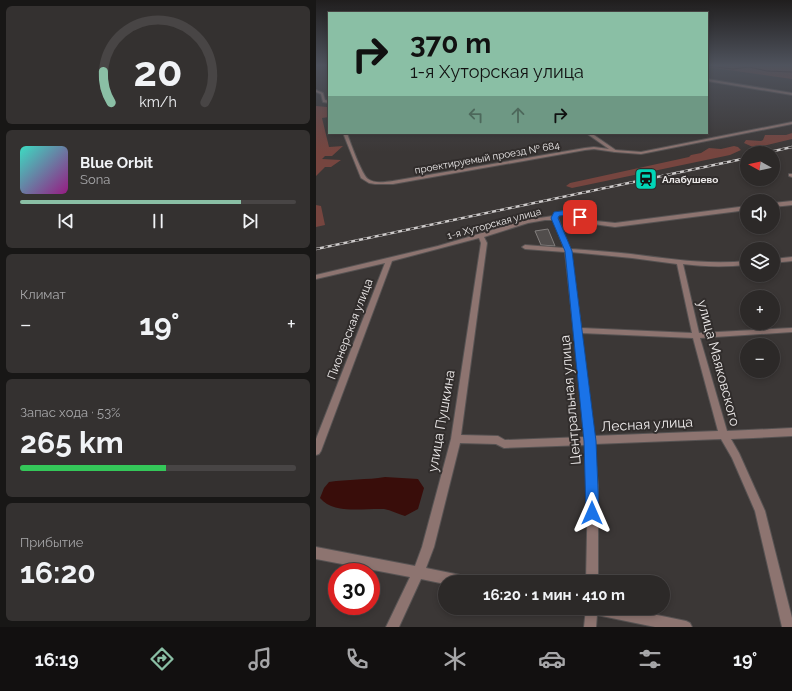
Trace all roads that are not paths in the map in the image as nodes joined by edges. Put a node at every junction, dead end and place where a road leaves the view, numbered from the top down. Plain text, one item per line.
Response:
1 (322, 94) edge
2 (328, 103) edge
3 (792, 123) edge
4 (346, 134) edge
5 (590, 134) edge
6 (602, 142) junction
7 (585, 149) junction
8 (615, 151) junction
9 (792, 203) edge
10 (780, 204) edge
11 (740, 209) edge
12 (554, 218) junction
13 (481, 237) junction
14 (525, 247) dead end
15 (568, 251) junction
16 (792, 258) edge
17 (388, 260) junction
18 (780, 260) edge
19 (680, 263) junction
20 (740, 265) edge
21 (316, 278) edge
22 (578, 330) junction
23 (792, 330) edge
24 (696, 336) junction
25 (792, 432) edge
26 (723, 434) junction
27 (456, 439) junction
28 (590, 441) junction
29 (316, 451) edge
30 (316, 553) edge
31 (418, 573) junction
32 (592, 575) edge
33 (438, 577) edge
34 (591, 615) edge
35 (627, 615) edge
36 (392, 627) edge
37 (590, 627) edge
38 (686, 627) edge
39 (788, 627) edge

1 - 2 street
3 - 8 street, проектируемый проезд № 684
4 - 7 street, проектируемый проезд № 684
5 - 6 street
6 - 7 street
6 - 8 street
7 - 8 street, проектируемый проезд № 684
9 - 10 street
11 - 12 street, 1-я Хуторская улица
12 - 13 street, 1-я Хуторская улица
12 - 15 street, Центральная улица
13 - 17 street, 1-я Хуторская улица
13 - 27 street, улица Пушкина
14 - 15 street
15 - 19 street
15 - 22 street, Центральная улица
16 - 18 street
17 - 21 street, 1-я Хуторская улица
17 - 29 street, Пионерская улица
19 - 20 street
19 - 24 street, улица Маяковского
22 - 24 street
22 - 28 street, Центральная улица
23 - 24 street
24 - 26 street, улица Маяковского
25 - 26 street, Лесная улица
26 - 28 street, Лесная улица
26 - 39 street, улица Маяковского
27 - 28 street, Лесная улица
27 - 31 street, улица Пушкина
28 - 32 street, Центральная улица
30 - 31 street
31 - 33 street
31 - 36 street, улица Пушкина
34 - 37 street
35 - 38 street

